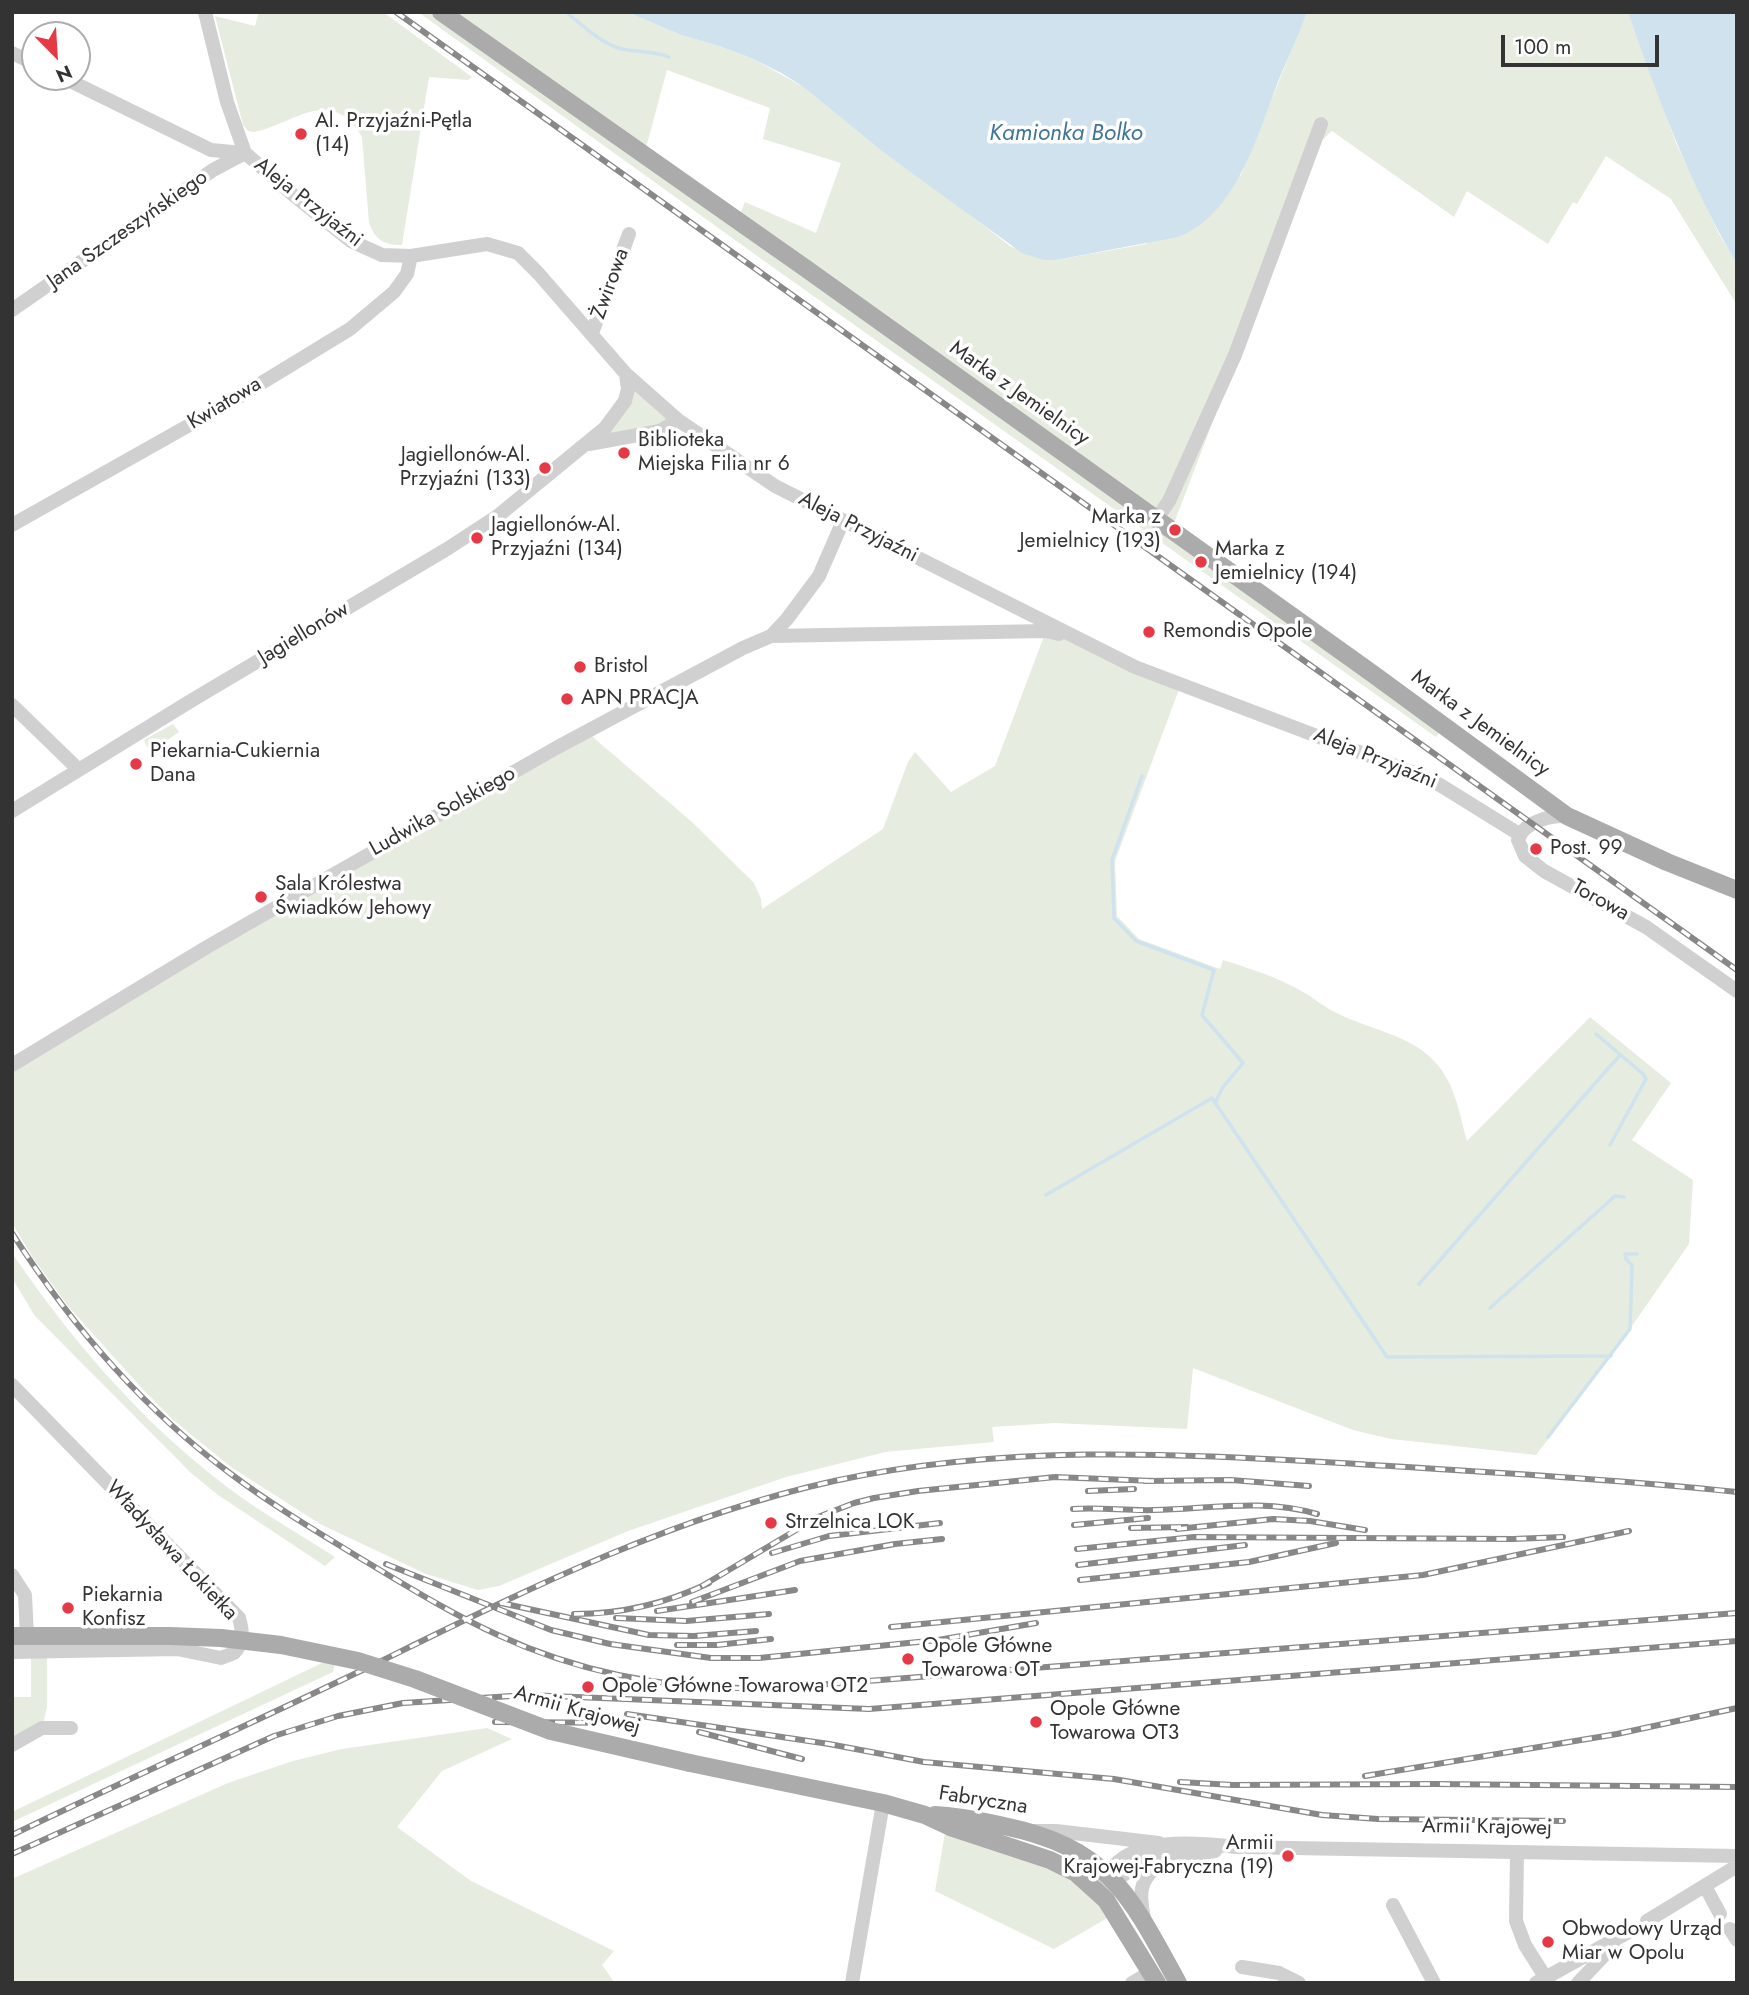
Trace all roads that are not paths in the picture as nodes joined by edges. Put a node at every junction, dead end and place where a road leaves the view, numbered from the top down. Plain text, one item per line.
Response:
1 (205, 12) edge
2 (441, 12) edge
3 (91, 91) edge
4 (1321, 124) dead end
5 (245, 153) junction
6 (629, 234) dead end
7 (411, 256) junction
8 (12, 310) edge
9 (592, 333) junction
10 (626, 374) junction
11 (678, 419) junction
12 (586, 444) junction
13 (1157, 520) junction
14 (844, 521) junction
15 (12, 525) edge
16 (771, 636) junction
17 (1079, 638) junction
18 (12, 705) edge
19 (79, 770) junction
20 (12, 811) edge
21 (1567, 817) junction
22 (1519, 834) junction
23 (1737, 890) edge
24 (1737, 991) edge
25 (12, 1065) edge
26 (12, 1385) edge
27 (12, 1575) edge
28 (19, 1636) edge
29 (12, 1651) edge
30 (71, 1728) dead end
31 (12, 1745) edge
32 (883, 1803) junction
33 (925, 1815) junction
34 (1029, 1831) junction
35 (1165, 1851) junction
36 (1517, 1852) junction
37 (1737, 1856) edge
38 (1737, 1866) edge
39 (1112, 1877) junction
40 (1704, 1886) junction
41 (1098, 1892) junction
42 (1393, 1905) dead end
43 (1720, 1914) dead end
44 (1647, 1921) dead end
45 (1145, 1923) junction
46 (1242, 1967) dead end
47 (1154, 1977) edge
48 (1544, 1981) edge
49 (852, 1983) edge
50 (1132, 1983) edge
51 (1178, 1983) edge
52 (1299, 1983) edge
53 (1434, 1983) edge
54 (1578, 1983) edge

1 - 5 street, Aleja Przyjaźni
2 - 13 main road, Marka z Jemielnicy
3 - 5 street
4 - 13 street
5 - 7 street, Aleja Przyjaźni
5 - 8 street, Jana Szczeszyńskiego
6 - 9 street, Żwirowa
7 - 9 street, Aleja Przyjaźni
7 - 15 street, Kwiatowa
9 - 10 street, Aleja Przyjaźni
10 - 11 street, Aleja Przyjaźni
10 - 12 street, Jagiellonów
11 - 12 street, Jagiellonów
11 - 14 street, Aleja Przyjaźni
12 - 19 street, Jagiellonów
13 - 21 main road, Marka z Jemielnicy
14 - 16 street, Ludwika Solskiego
14 - 17 street, Aleja Przyjaźni
16 - 17 street, Ludwika Solskiego
16 - 25 street, Ludwika Solskiego
17 - 22 street, Aleja Przyjaźni
18 - 19 street
19 - 20 street, Jagiellonów
21 - 22 street
21 - 23 main road, Marka z Jemielnicy
22 - 24 street, Torowa
26 - 29 street, Władysława Łokietka
27 - 28 street
28 - 32 main road, Armii Krajowej, bridge
30 - 31 street
32 - 33 main road, Armii Krajowej
32 - 49 street
33 - 34 main road, Fabryczna
33 - 41 main road, Fabryczna
34 - 35 street
34 - 39 main road, Fabryczna
35 - 36 street, Armii Krajowej
35 - 39 street, Armii Krajowej
35 - 45 street
36 - 37 street, Armii Krajowej
36 - 48 street
38 - 40 street
39 - 41 street, Armii Krajowej
39 - 45 main road, Fabryczna
40 - 43 street
40 - 44 street
41 - 47 main road, Fabryczna
42 - 53 street
45 - 51 main road, Fabryczna
46 - 52 street
47 - 50 street
48 - 54 street

